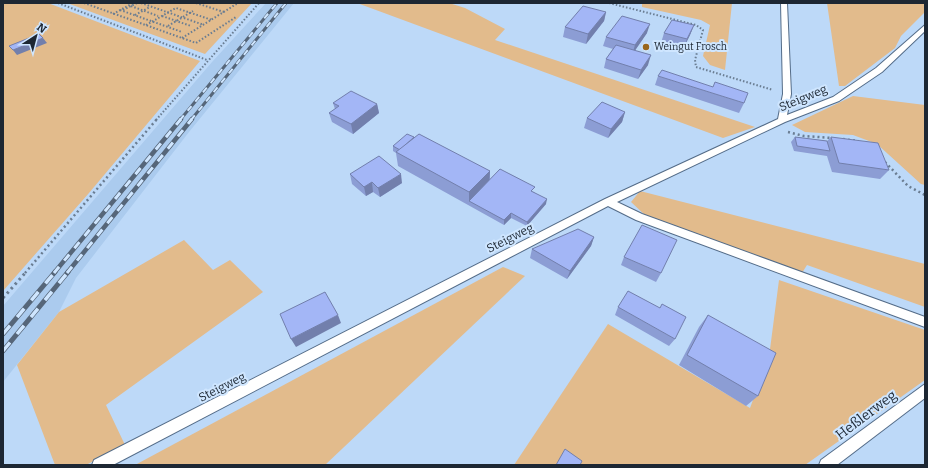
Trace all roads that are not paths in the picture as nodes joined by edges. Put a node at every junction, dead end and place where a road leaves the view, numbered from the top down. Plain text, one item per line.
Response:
1 (784, 3) edge
2 (925, 27) edge
3 (778, 122) junction
4 (608, 202) junction
5 (925, 322) edge
6 (925, 390) edge
7 (100, 465) edge
8 (826, 465) edge

1 - 3 lane
2 - 3 lane, Steigweg
3 - 4 lane, Steigweg
4 - 5 lane
4 - 7 lane, Steigweg
6 - 8 lane, Heßlerweg

